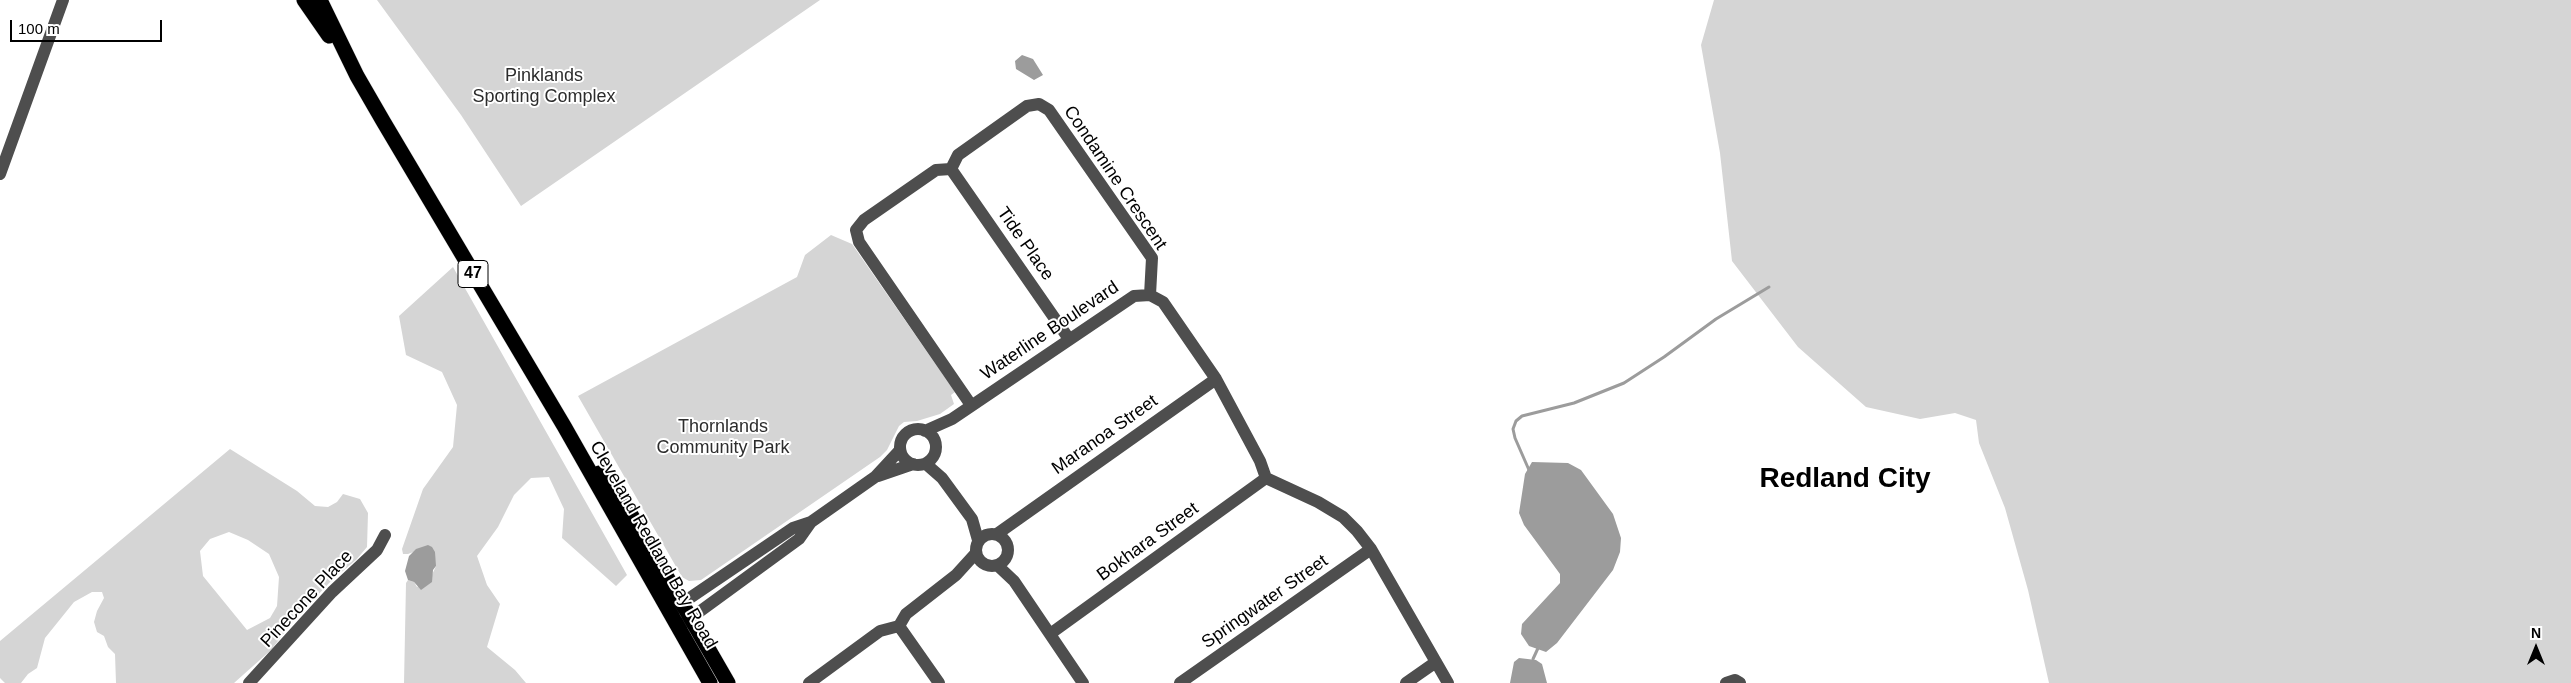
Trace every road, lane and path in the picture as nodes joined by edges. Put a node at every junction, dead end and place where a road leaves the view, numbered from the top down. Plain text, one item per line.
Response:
1 (63, 0) edge
2 (304, 0) edge
3 (320, 0) edge
4 (358, 76) junction
5 (951, 169) junction
6 (0, 174) edge
7 (1150, 294) junction
8 (1069, 339) junction
9 (1216, 379) junction
10 (971, 406) junction
11 (952, 419) junction
12 (564, 426) junction
13 (925, 430) junction
14 (935, 441) junction
15 (900, 450) junction
16 (925, 461) junction
17 (875, 477) junction
18 (1266, 478) junction
19 (972, 520) junction
20 (811, 522) junction
21 (385, 535) dead end
22 (978, 540) junction
23 (1001, 540) junction
24 (1370, 549) junction
25 (986, 561) junction
26 (1014, 581) junction
27 (682, 603) junction
28 (668, 612) junction
29 (692, 618) junction
30 (899, 626) junction
31 (677, 628) junction
32 (1050, 634) junction
33 (1436, 662) junction
34 (250, 683) edge
35 (710, 683) edge
36 (728, 683) edge
37 (809, 683) edge
38 (939, 683) edge
39 (1084, 683) edge
40 (1180, 683) edge
41 (1406, 683) edge
42 (1448, 683) edge
43 (1726, 683) edge
44 (1740, 683) edge

1 - 6 street
2 - 4 highway, Cleveland Redland Bay Road / 47
3 - 4 highway, Cleveland Redland Bay Road / 47
4 - 12 highway, Cleveland Redland Bay Road / 47
5 - 7 street, Condamine Crescent
5 - 8 street, Tide Place
5 - 10 street
7 - 8 street, Waterline Boulevard
7 - 9 street
8 - 10 street, Waterline Boulevard
9 - 18 street
9 - 23 street, Maranoa Street
10 - 11 street, Waterline Boulevard
11 - 13 street, Waterline Boulevard
11 - 14 street, Waterline Boulevard
12 - 27 highway, Cleveland Redland Bay Road / 47
12 - 28 highway, Cleveland Redland Bay Road / 47
13 - 14 street
13 - 15 street
14 - 16 street
15 - 16 street
15 - 17 street
16 - 17 street
16 - 19 street
17 - 20 street
18 - 24 street
18 - 32 street, Bokhara Street
19 - 22 street
19 - 23 street
20 - 27 street
20 - 29 street
21 - 34 street, Pinecone Place
22 - 23 street
22 - 25 street
23 - 25 street
23 - 26 street
24 - 33 street
24 - 40 street, Springwater Street
25 - 26 street
25 - 30 street
26 - 32 street
27 - 28 street
27 - 29 highway, Cleveland Redland Bay Road / 47
28 - 31 highway, Cleveland Redland Bay Road / 47
29 - 31 street
29 - 36 highway, Cleveland Redland Bay Road / 47
30 - 37 street
30 - 38 street
31 - 35 highway, Cleveland Redland Bay Road / 47
32 - 39 street
33 - 41 street
33 - 42 street
43 - 44 street

